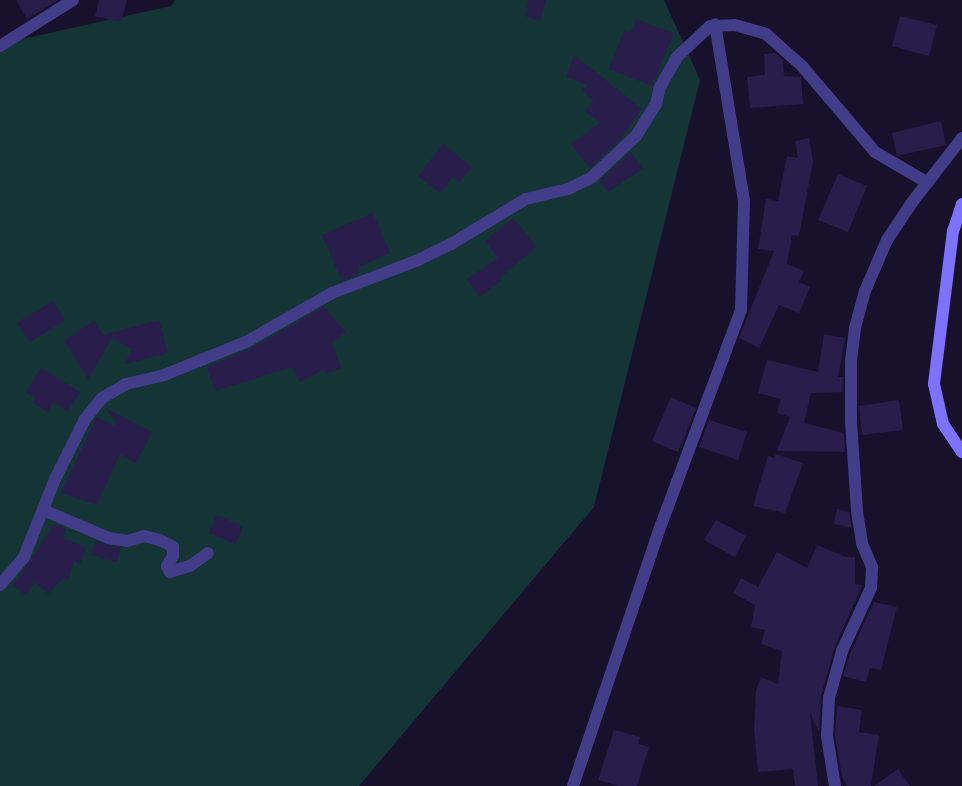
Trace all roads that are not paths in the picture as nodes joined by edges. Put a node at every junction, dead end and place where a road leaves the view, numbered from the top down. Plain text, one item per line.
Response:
1 (73, 0) edge
2 (715, 24) junction
3 (0, 46) edge
4 (962, 138) edge
5 (928, 184) junction
6 (962, 204) edge
7 (962, 452) edge
8 (43, 510) junction
9 (208, 553) dead end
10 (0, 585) edge
11 (574, 786) edge
12 (835, 786) edge

1 - 3 street
2 - 5 street
2 - 8 street
2 - 11 street
4 - 5 street
5 - 12 street
6 - 7 main road
8 - 9 street
8 - 10 street

